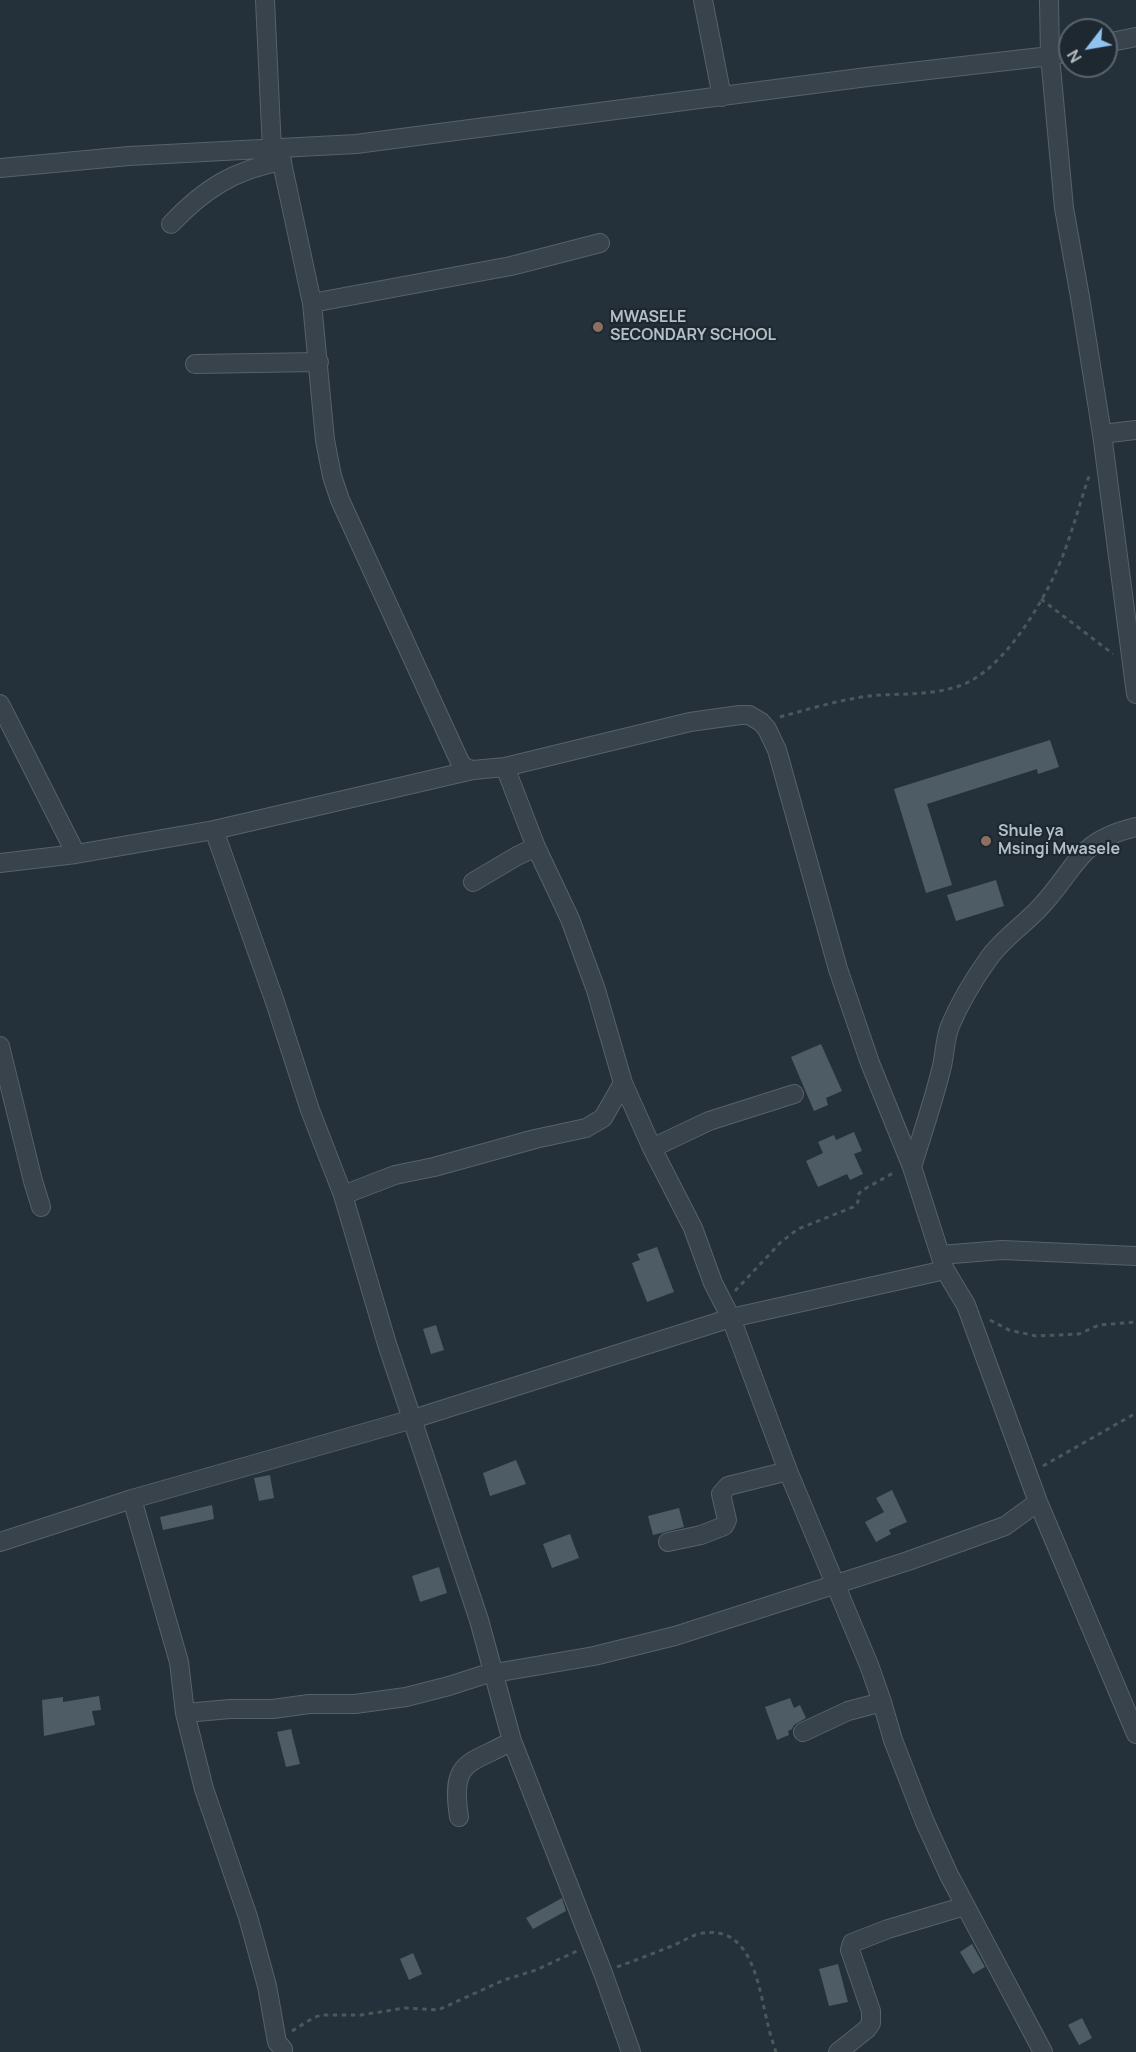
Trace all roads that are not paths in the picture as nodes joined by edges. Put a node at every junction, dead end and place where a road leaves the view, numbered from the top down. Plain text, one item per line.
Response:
1 (266, 0) edge
2 (702, 0) edge
3 (1049, 0) edge
4 (1136, 37) edge
5 (1118, 41) edge
6 (1058, 54) edge
7 (1050, 56) junction
8 (722, 97) junction
9 (278, 153) junction
10 (0, 168) edge
11 (171, 224) dead end
12 (600, 243) dead end
13 (312, 303) junction
14 (319, 362) junction
15 (195, 364) dead end
16 (1136, 430) edge
17 (1102, 434) junction
18 (1136, 694) edge
19 (0, 704) edge
20 (506, 767) junction
21 (473, 770) junction
22 (1136, 827) edge
23 (214, 830) junction
24 (536, 847) junction
25 (76, 854) junction
26 (0, 864) edge
27 (472, 882) dead end
28 (0, 1046) edge
29 (623, 1083) junction
30 (794, 1094) dead end
31 (652, 1148) junction
32 (911, 1166) junction
33 (343, 1195) junction
34 (41, 1207) dead end
35 (1136, 1256) edge
36 (943, 1262) junction
37 (727, 1310) junction
38 (412, 1419) junction
39 (788, 1471) junction
40 (132, 1499) junction
41 (1038, 1502) junction
42 (0, 1542) edge
43 (668, 1542) dead end
44 (835, 1586) junction
45 (493, 1673) junction
46 (882, 1702) junction
47 (185, 1713) junction
48 (803, 1731) dead end
49 (1136, 1734) edge
50 (512, 1741) junction
51 (459, 1817) dead end
52 (965, 1906) junction
53 (280, 2047) edge
54 (631, 2052) edge
55 (838, 2052) edge
56 (1043, 2052) edge

1 - 9 street
2 - 8 street
3 - 7 street
4 - 5 street
6 - 7 street
7 - 8 street
7 - 17 street
8 - 9 street
9 - 10 street
9 - 11 street
9 - 13 street
12 - 13 street
13 - 14 street
14 - 15 street
14 - 21 street
16 - 17 street
17 - 18 street
19 - 25 street
20 - 21 street
20 - 24 street
20 - 32 street
21 - 23 street
22 - 32 street
23 - 25 street
23 - 33 street
24 - 27 street
24 - 29 street
25 - 26 street
28 - 34 street
29 - 31 street
29 - 33 street
30 - 31 street
31 - 37 street
32 - 36 street
33 - 38 street
35 - 36 street
36 - 37 street
36 - 41 street
37 - 38 street
37 - 39 street
38 - 40 street
38 - 45 street
39 - 43 street
39 - 44 street
40 - 42 street
40 - 47 street
41 - 44 street
41 - 49 street
44 - 45 street
44 - 46 street
45 - 47 street
45 - 50 street
46 - 48 street
46 - 52 street
47 - 53 street
50 - 51 street
50 - 54 street
52 - 55 street
52 - 56 street

